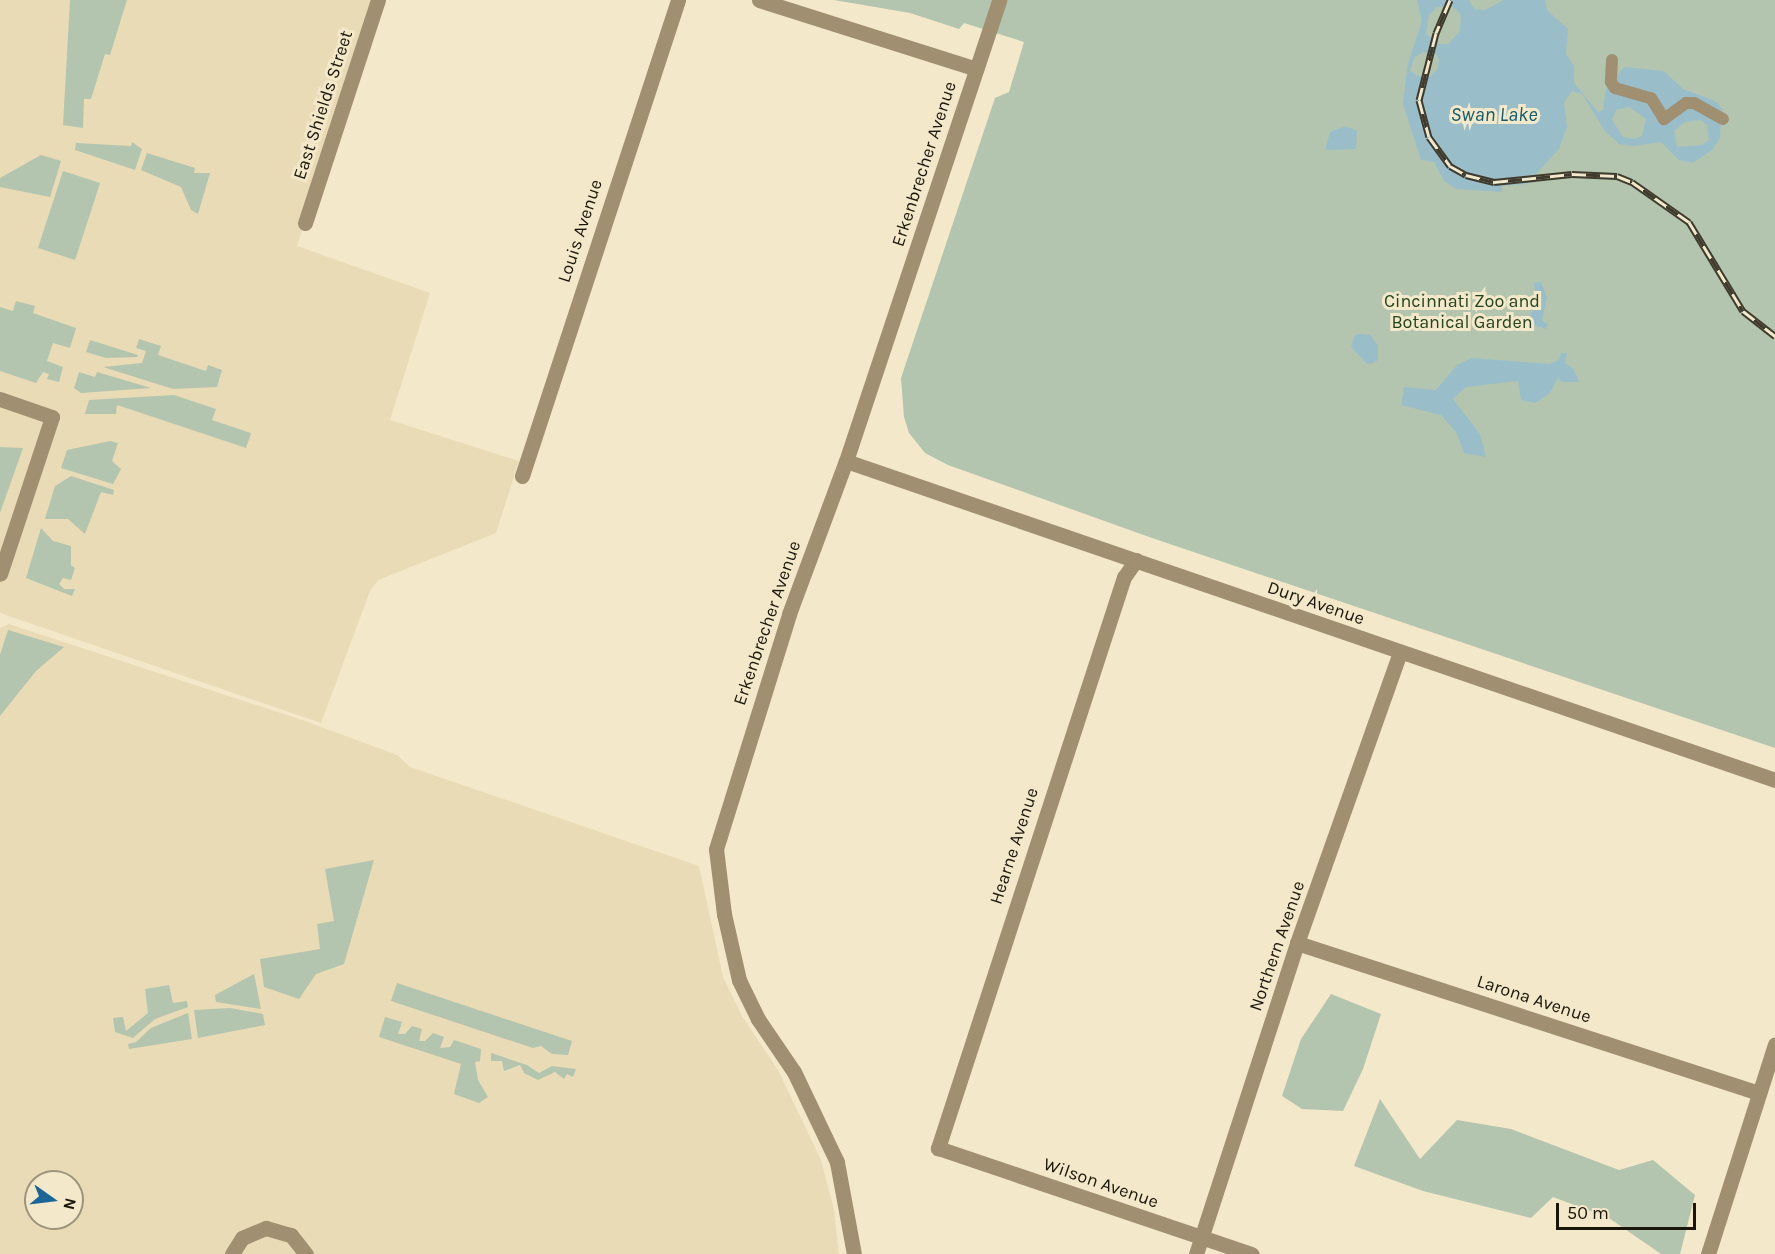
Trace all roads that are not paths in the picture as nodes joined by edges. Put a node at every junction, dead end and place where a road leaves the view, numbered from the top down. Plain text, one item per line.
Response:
1 (378, 0) edge
2 (678, 0) edge
3 (759, 0) edge
4 (999, 0) edge
5 (1612, 60) dead end
6 (976, 69) junction
7 (1723, 119) dead end
8 (305, 223) dead end
9 (0, 399) edge
10 (846, 461) junction
11 (522, 476) dead end
12 (1136, 561) junction
13 (0, 573) edge
14 (1400, 652) junction
15 (1775, 780) edge
16 (1298, 943) junction
17 (1775, 1044) edge
18 (1759, 1093) junction
19 (938, 1148) joint
20 (1202, 1237) junction
21 (232, 1254) edge
22 (306, 1254) edge
23 (854, 1254) edge
24 (1196, 1254) edge
25 (1252, 1254) edge
26 (1708, 1254) edge

1 - 8 street, East Shields Street
2 - 11 street, Louis Avenue
3 - 6 street
4 - 6 street, Erkenbrecher Avenue
5 - 7 street
6 - 10 street, Erkenbrecher Avenue
9 - 13 street
10 - 12 street, Dury Avenue
10 - 23 street, Erkenbrecher Avenue
12 - 14 street, Dury Avenue
12 - 19 street, Hearne Avenue
14 - 15 street, Dury Avenue
14 - 16 street, Northern Avenue
16 - 18 street, Larona Avenue
16 - 20 street, Northern Avenue
17 - 18 street
18 - 26 street
19 - 20 street, Wilson Avenue
20 - 24 street, Northern Avenue
20 - 25 street, Wilson Avenue
21 - 22 street

